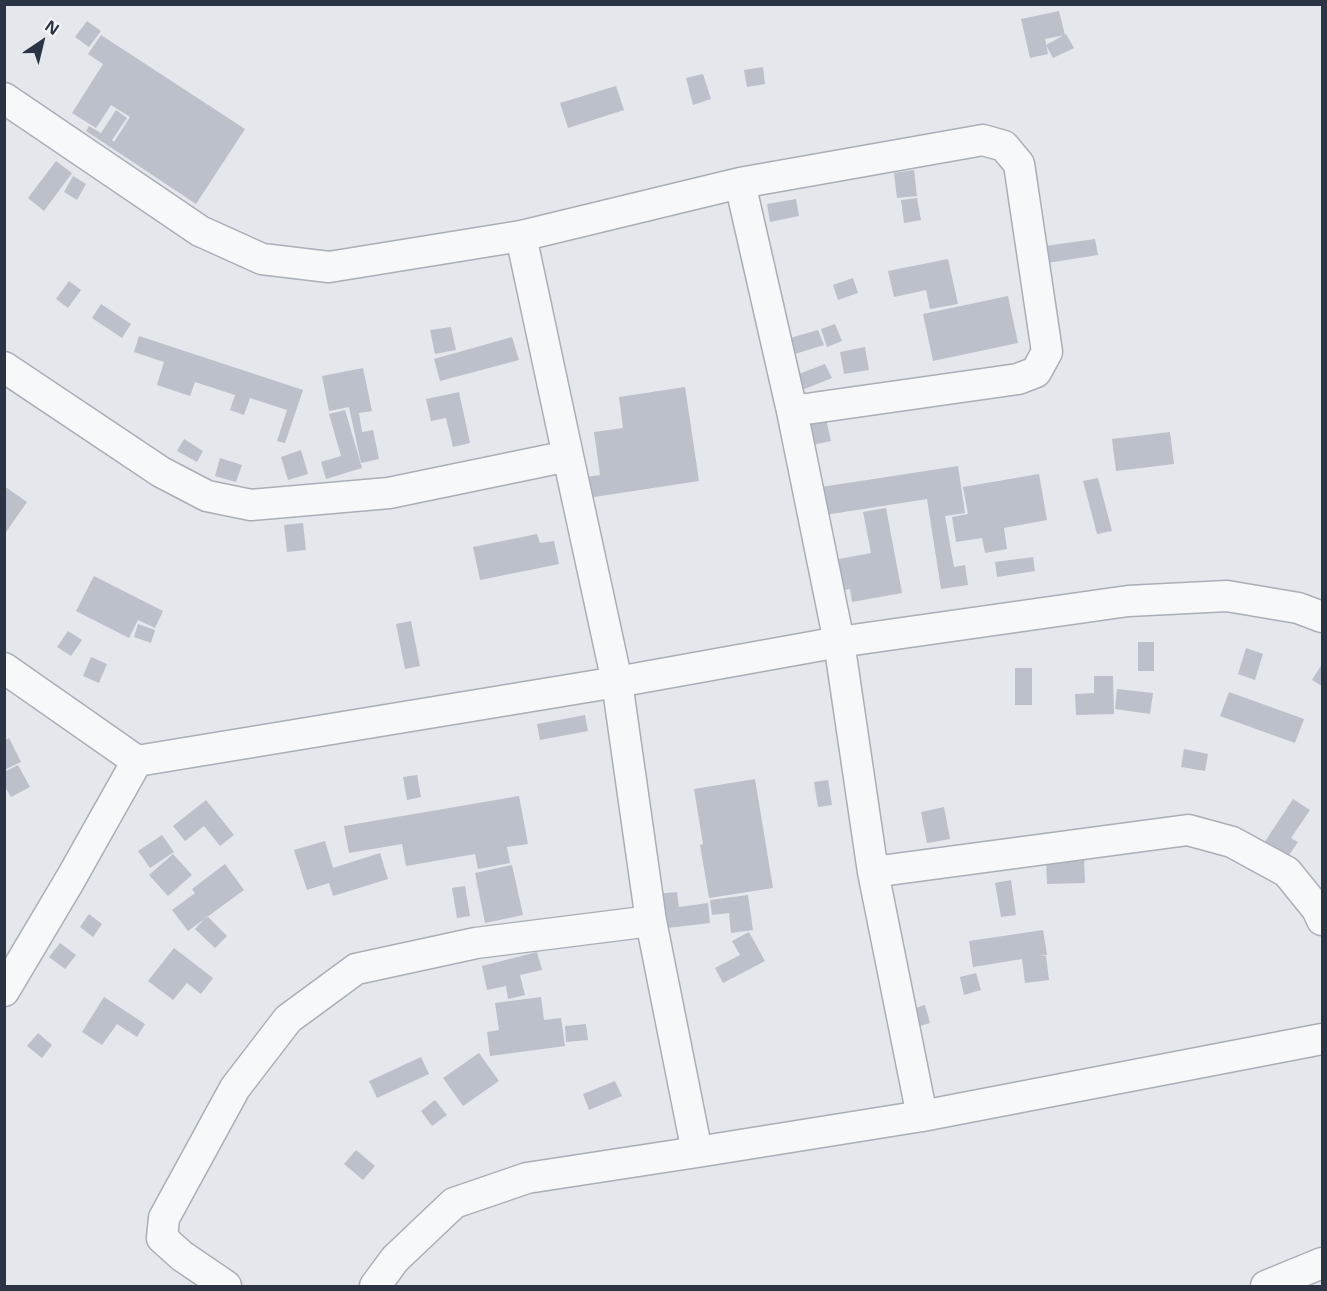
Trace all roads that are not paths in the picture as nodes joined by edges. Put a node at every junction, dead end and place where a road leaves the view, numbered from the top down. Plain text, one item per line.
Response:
1 (4, 98) edge
2 (740, 183) junction
3 (521, 236) junction
4 (4, 367) edge
5 (792, 411) junction
6 (568, 456) junction
7 (1323, 617) edge
8 (839, 642) junction
9 (4, 668) edge
10 (617, 682) junction
11 (137, 760) junction
12 (873, 872) junction
13 (1323, 920) edge
14 (651, 921) junction
15 (4, 991) edge
16 (1323, 1039) edge
17 (922, 1116) junction
18 (698, 1152) junction
19 (1323, 1263) edge
20 (226, 1287) edge
21 (375, 1287) edge
22 (1266, 1287) edge

1 - 3 street
2 - 3 street
2 - 5 street
2 - 5 street
3 - 6 street
4 - 6 street
5 - 8 street
6 - 10 street
7 - 8 street
8 - 10 street
8 - 12 street
9 - 11 street
10 - 11 street
10 - 14 street
11 - 15 street
12 - 13 street
12 - 17 street
14 - 18 street
14 - 20 street
16 - 17 street
17 - 18 street
18 - 21 street
19 - 22 street

